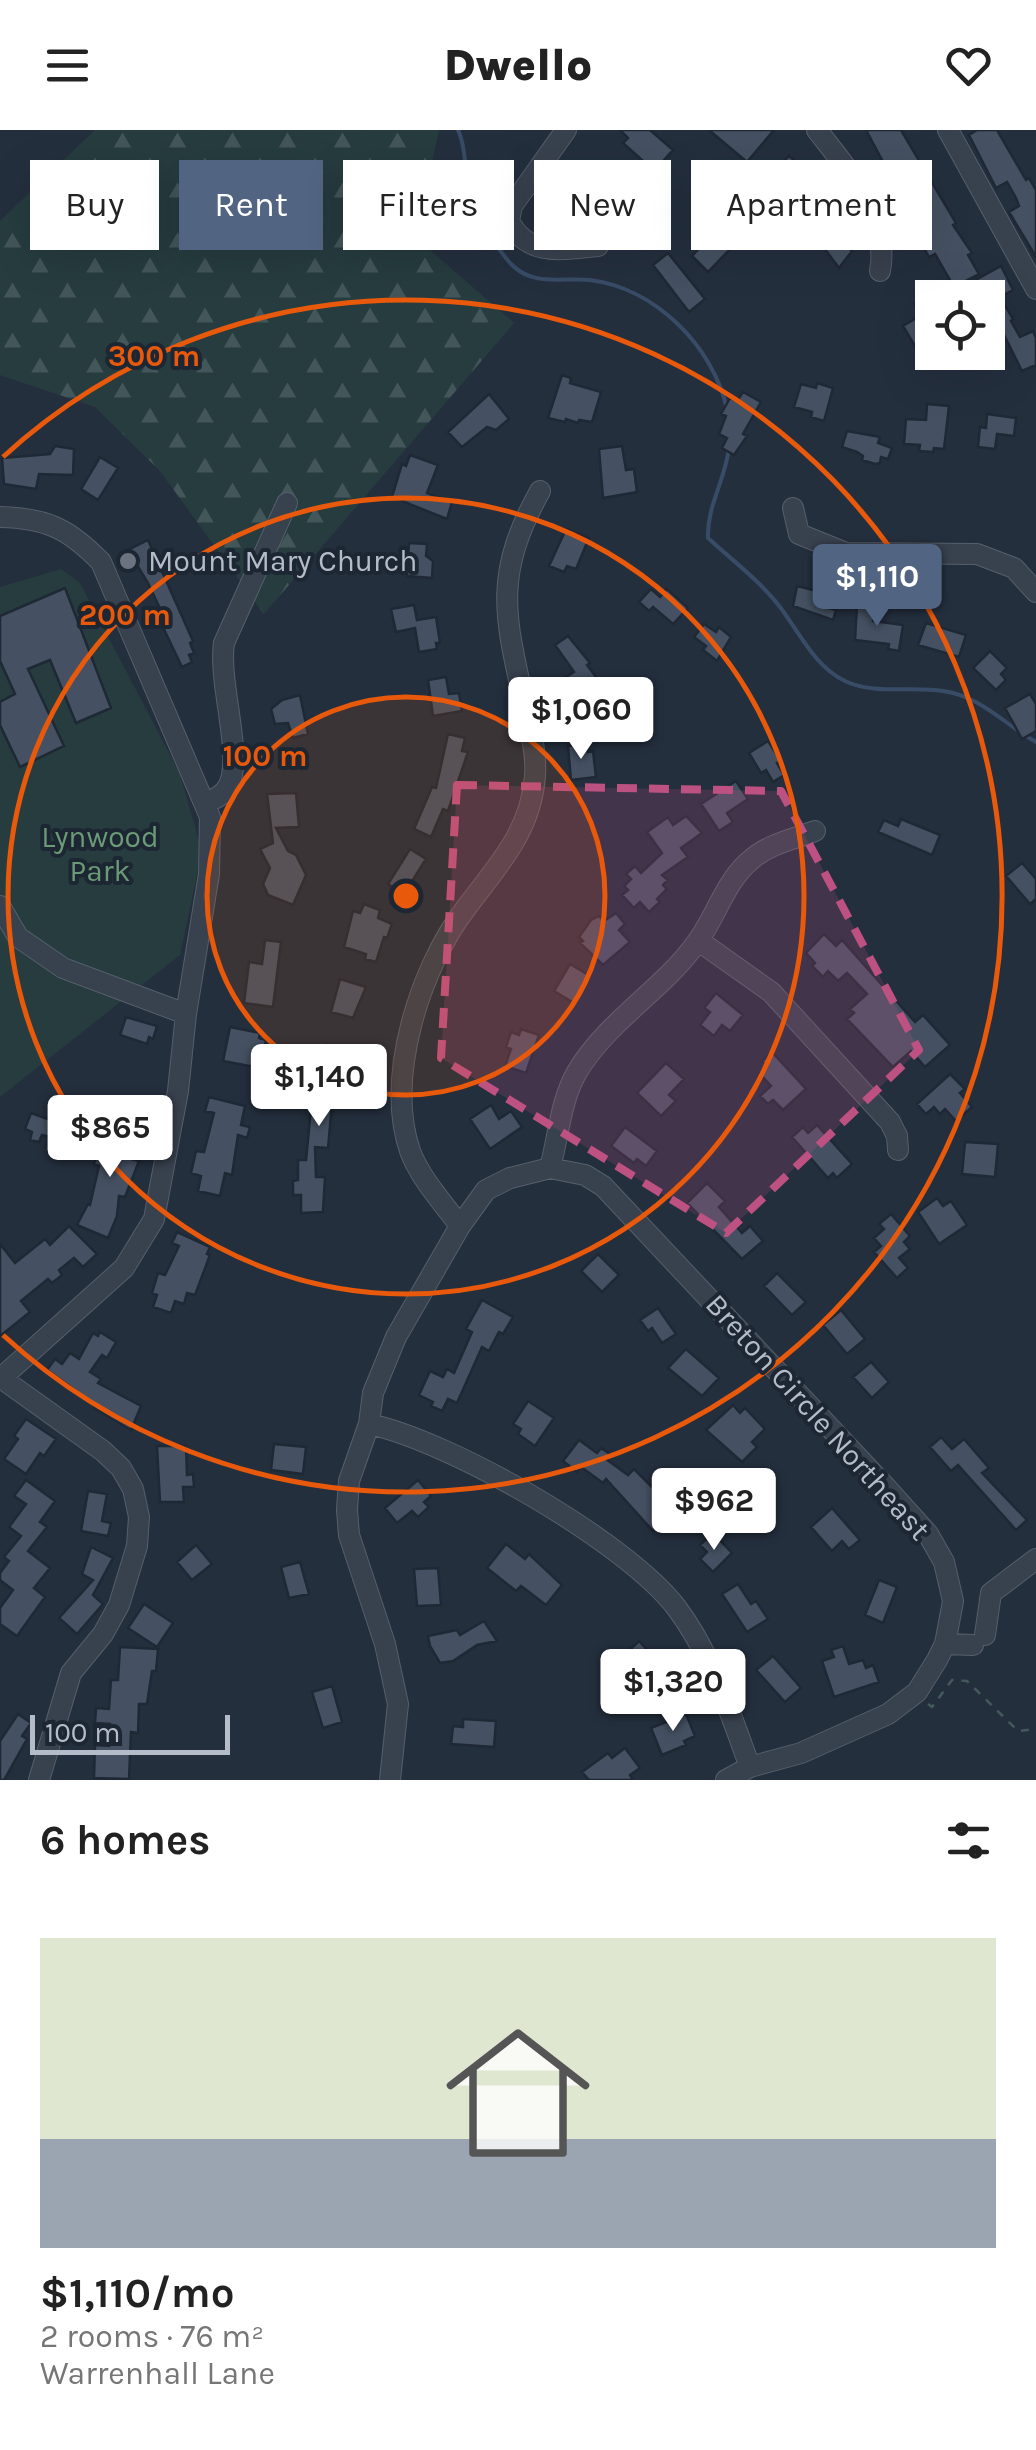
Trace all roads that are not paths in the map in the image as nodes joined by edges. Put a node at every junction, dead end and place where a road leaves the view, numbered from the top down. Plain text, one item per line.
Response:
1 (566, 130) edge
2 (817, 130) edge
3 (948, 130) edge
4 (545, 160) edge
5 (534, 175) edge
6 (534, 248) edge
7 (880, 272) dead end
8 (1036, 289) edge
9 (540, 491) dead end
10 (287, 503) dead end
11 (792, 508) dead end
12 (0, 517) edge
13 (1036, 592) edge
14 (205, 803) junction
15 (815, 830) dead end
16 (0, 906) edge
17 (699, 941) junction
18 (186, 1014) junction
19 (898, 1150) dead end
20 (550, 1168) junction
21 (460, 1226) junction
22 (0, 1378) edge
23 (369, 1424) junction
24 (1036, 1559) edge
25 (945, 1644) junction
26 (750, 1767) junction
27 (39, 1780) edge
28 (390, 1780) edge
29 (726, 1780) edge

1 - 4 street
2 - 7 street
3 - 8 street
5 - 6 street
9 - 21 street
10 - 14 street
11 - 13 street
12 - 14 street
14 - 18 street
15 - 17 street
16 - 18 street
17 - 19 street
17 - 20 street
18 - 22 street
20 - 21 street
20 - 25 street, Breton Circle Northeast
21 - 23 street
22 - 27 street
23 - 26 street
23 - 28 street
24 - 25 street
25 - 26 street, Breton Circle Northeast
26 - 29 street, Breton Circle Northeast

